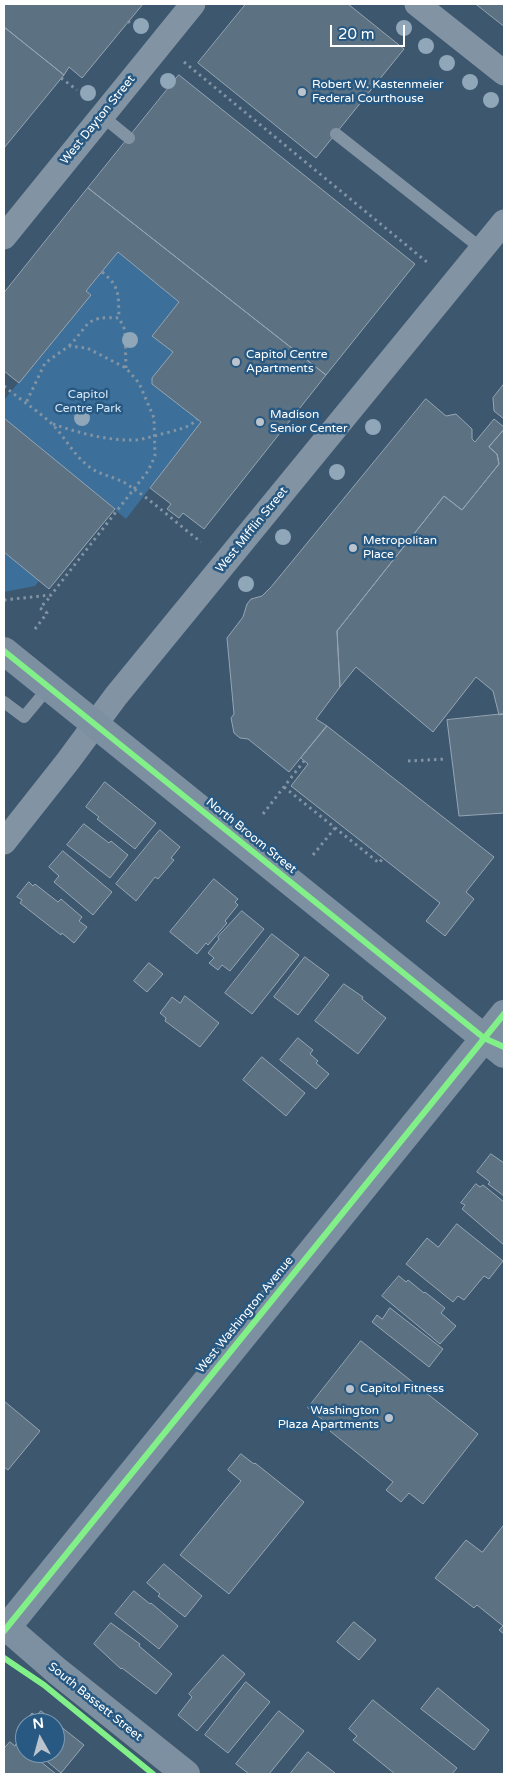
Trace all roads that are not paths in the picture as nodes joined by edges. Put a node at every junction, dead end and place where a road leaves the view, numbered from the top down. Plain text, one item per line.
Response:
1 (193, 4) edge
2 (417, 4) edge
3 (504, 73) edge
4 (102, 116) junction
5 (336, 134) dead end
6 (128, 138) dead end
7 (504, 222) edge
8 (6, 231) edge
9 (482, 248) junction
10 (4, 651) edge
11 (49, 687) junction
12 (4, 702) edge
13 (95, 723) junction
14 (4, 842) edge
15 (504, 1014) edge
16 (494, 1046) edge
17 (5, 1628) edge
18 (186, 1774) edge

1 - 4 street, West Dayton Street
2 - 3 street
4 - 6 lane
4 - 8 street, West Dayton Street
5 - 9 lane
7 - 9 street, West Mifflin Street
9 - 13 street, West Mifflin Street
10 - 11 street, North Broom Street
11 - 12 lane
11 - 13 street, North Broom Street
13 - 14 street, West Mifflin Street
13 - 16 street, North Broom Street
15 - 16 street, West Washington Avenue
16 - 17 street, West Washington Avenue
17 - 18 street, South Bassett Street

